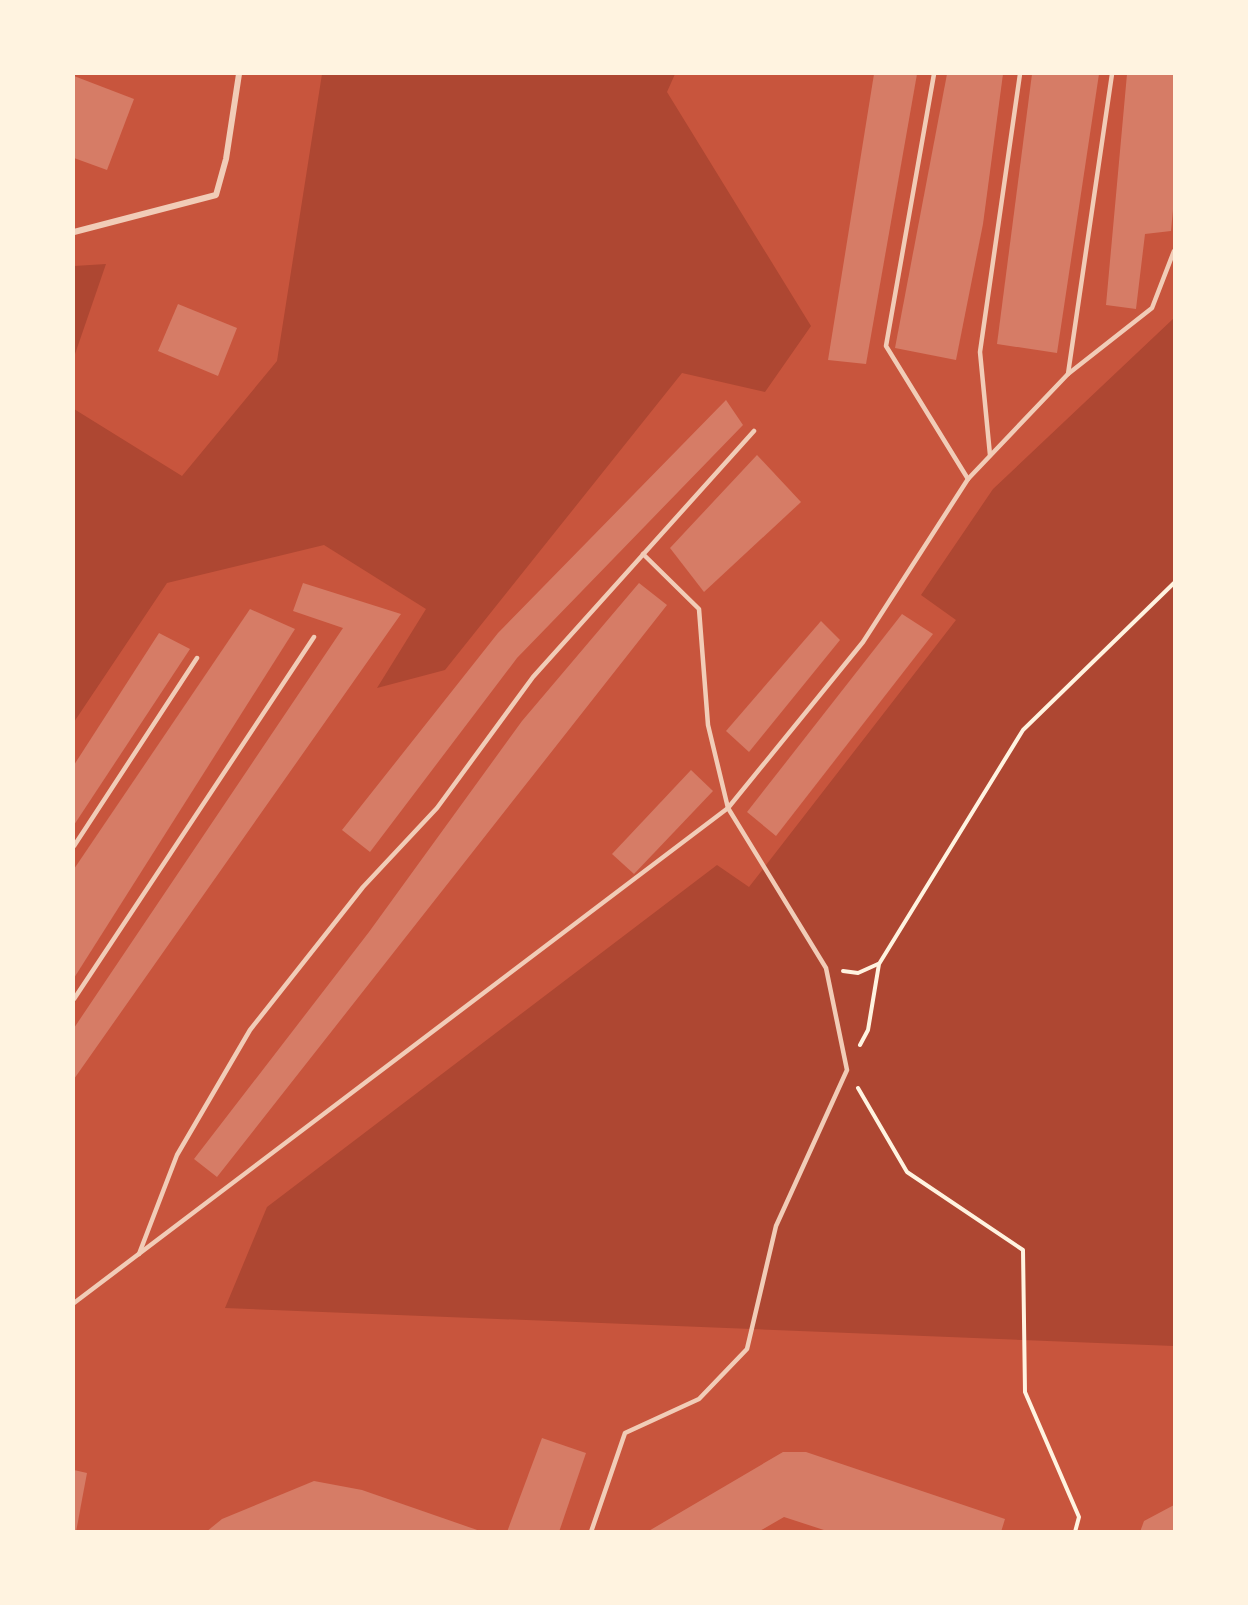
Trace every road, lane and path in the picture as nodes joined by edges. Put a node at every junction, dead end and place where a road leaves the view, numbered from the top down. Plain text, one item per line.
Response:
1 (239, 74) edge
2 (934, 74) edge
3 (1020, 74) edge
4 (1112, 74) edge
5 (74, 232) edge
6 (1174, 251) edge
7 (1068, 374) junction
8 (754, 431) dead end
9 (990, 455) junction
10 (968, 479) junction
11 (644, 554) junction
12 (1174, 583) edge
13 (314, 637) dead end
14 (197, 658) dead end
15 (728, 808) junction
16 (74, 846) edge
17 (879, 964) junction
18 (826, 968) junction
19 (74, 999) edge
20 (847, 1070) junction
21 (139, 1254) junction
22 (74, 1303) edge
23 (591, 1532) edge
24 (1075, 1532) edge

1 - 5 street
2 - 10 lane
3 - 9 lane
4 - 7 lane
6 - 7 lane
7 - 9 lane
8 - 11 lane
9 - 10 lane
10 - 15 lane
11 - 15 lane
11 - 21 lane
12 - 17 path
13 - 19 lane
14 - 16 lane
15 - 18 lane
15 - 21 lane
17 - 18 path
17 - 20 path
18 - 20 lane
20 - 23 lane
20 - 24 path
21 - 22 lane

